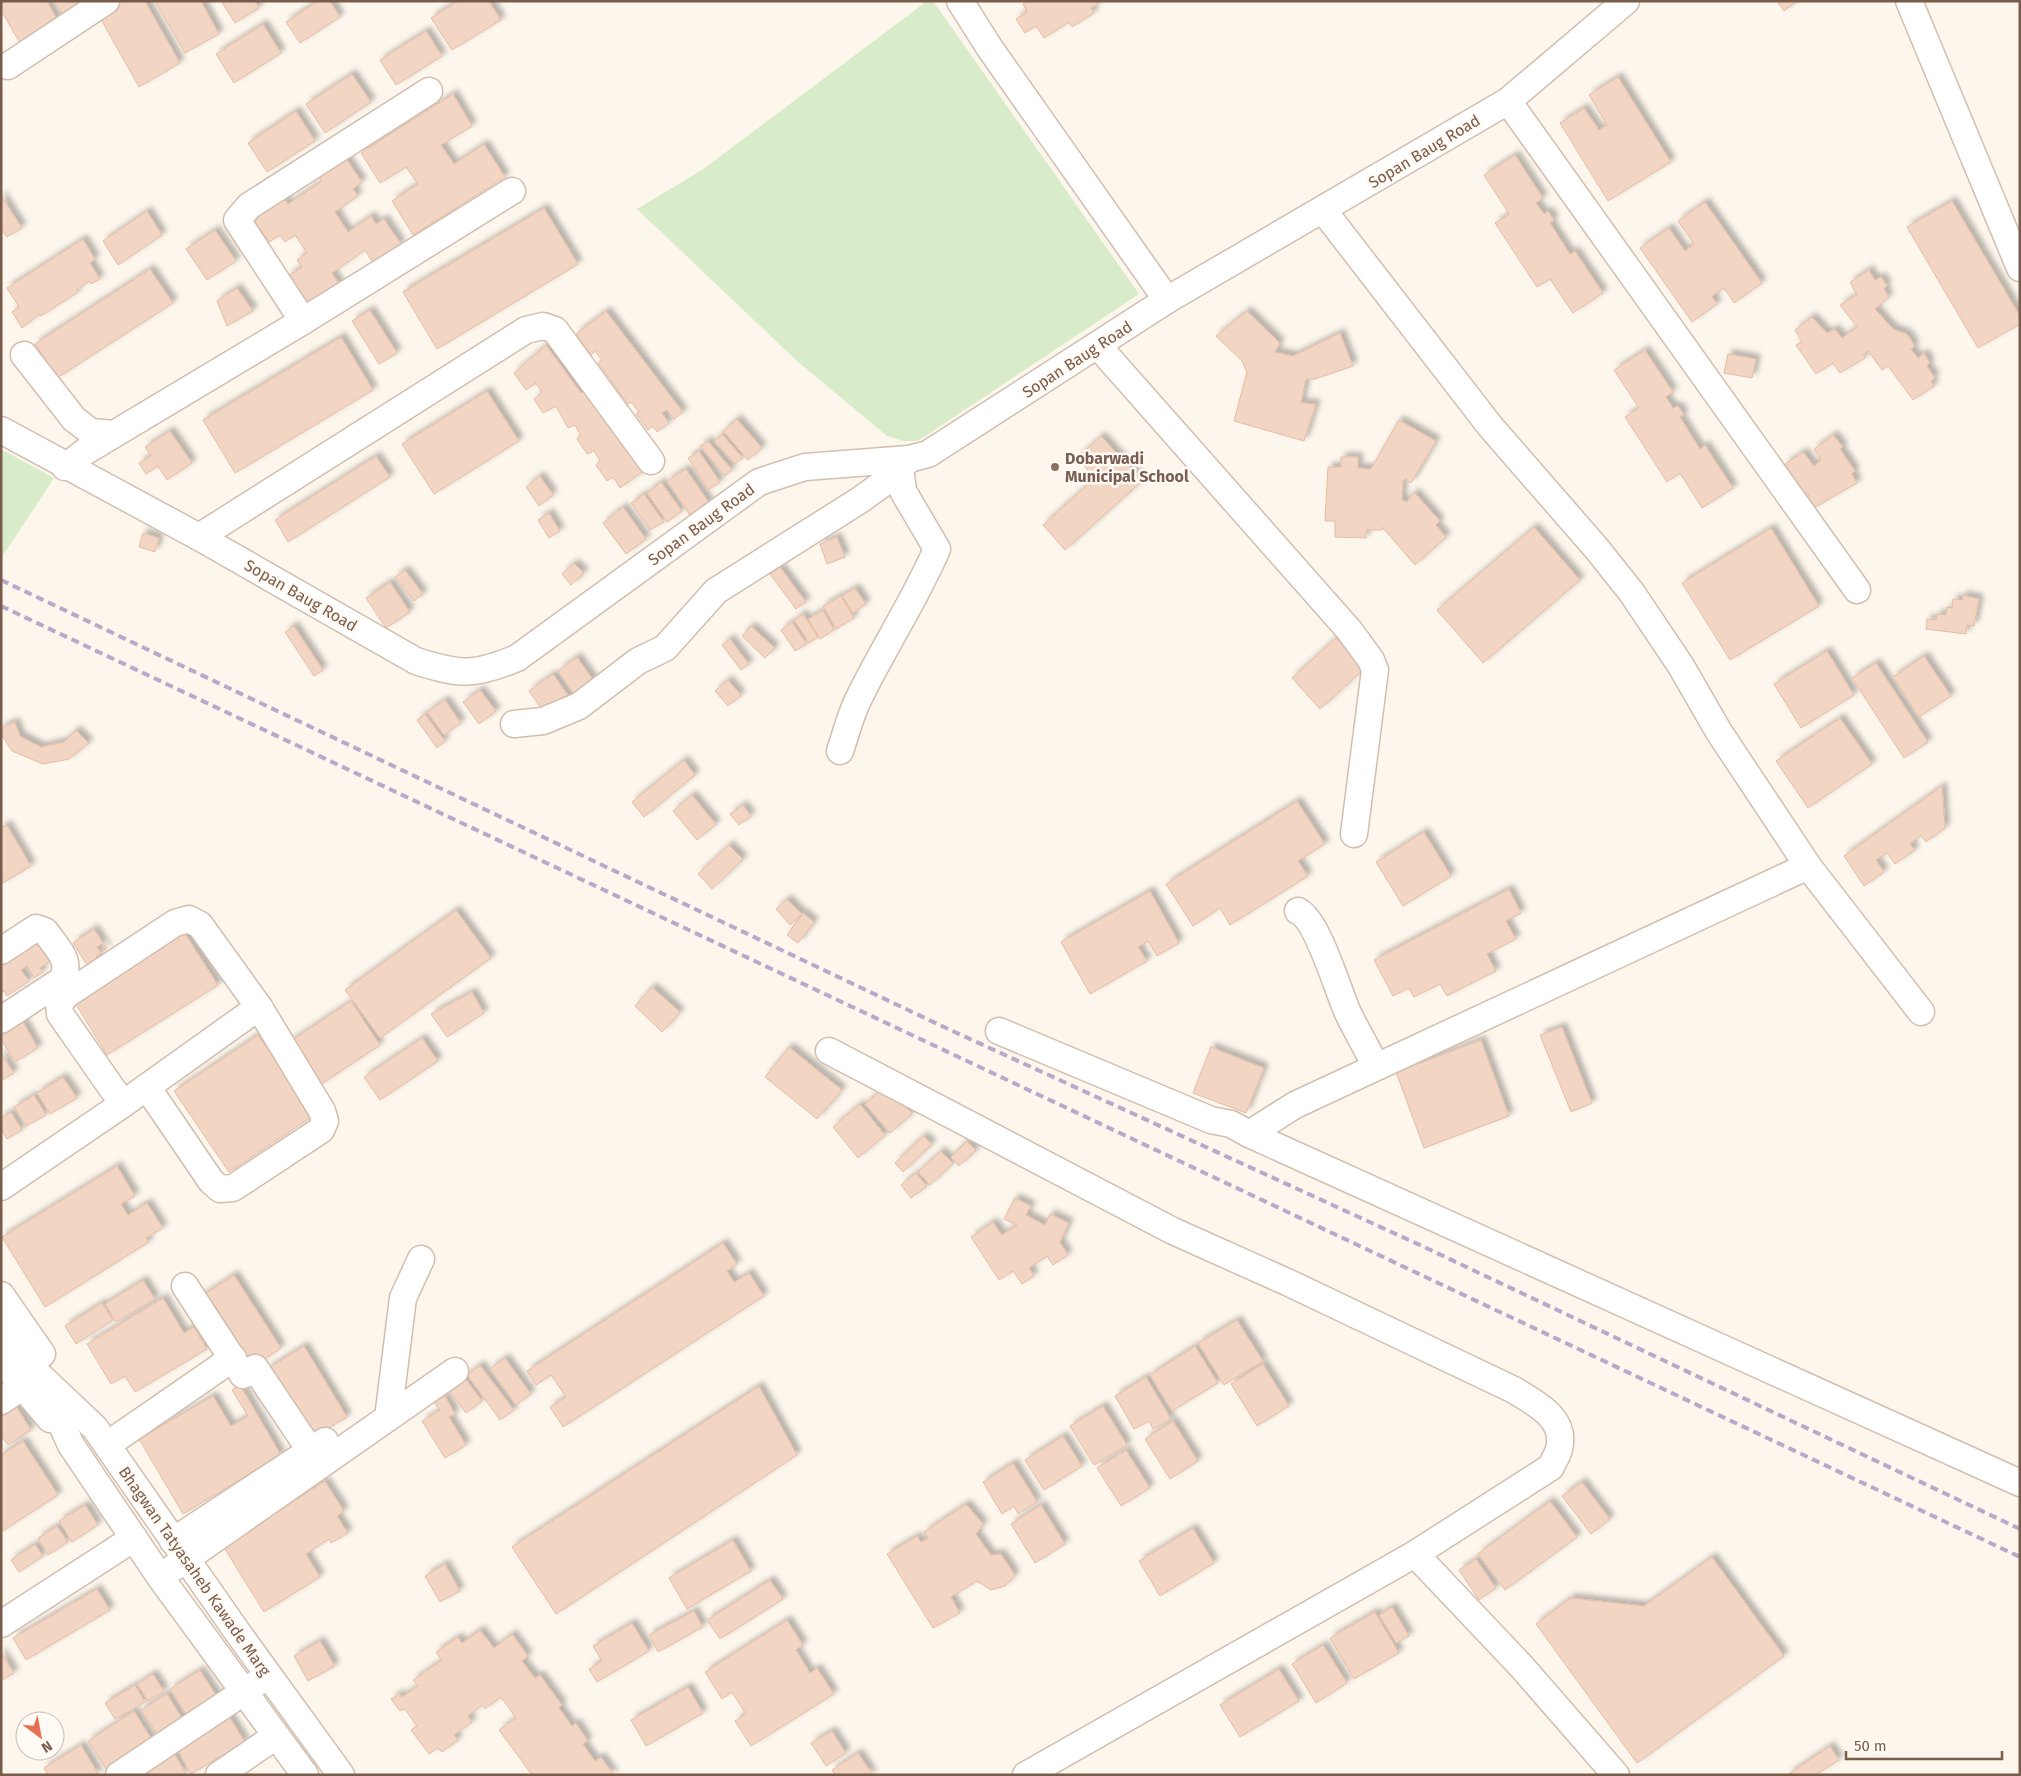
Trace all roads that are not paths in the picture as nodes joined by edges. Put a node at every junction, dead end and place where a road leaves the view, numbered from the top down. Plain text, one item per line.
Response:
1 (106, 1) edge
2 (960, 1) edge
3 (1626, 1) edge
4 (1909, 1) edge
5 (8, 66) dead end
6 (429, 92) dead end
7 (1508, 101) junction
8 (512, 192) dead end
9 (1323, 210) junction
10 (2020, 268) edge
11 (1168, 300) junction
12 (304, 321) junction
13 (1098, 346) junction
14 (24, 355) dead end
15 (1, 430) edge
16 (114, 434) junction
17 (651, 461) dead end
18 (905, 463) junction
19 (65, 467) junction
20 (199, 537) junction
21 (1857, 590) dead end
22 (514, 724) dead end
23 (840, 751) dead end
24 (1354, 834) dead end
25 (1808, 866) junction
26 (1298, 911) dead end
27 (1, 951) edge
28 (259, 1007) junction
29 (1921, 1012) dead end
30 (1, 1020) edge
31 (999, 1031) dead end
32 (829, 1051) dead end
33 (1376, 1067) junction
34 (147, 1087) junction
35 (123, 1104) junction
36 (1249, 1134) junction
37 (1, 1187) edge
38 (421, 1259) dead end
39 (185, 1286) dead end
40 (1, 1296) edge
41 (1, 1328) edge
42 (233, 1358) junction
43 (1, 1360) edge
44 (455, 1371) dead end
45 (32, 1381) junction
46 (1, 1401) edge
47 (388, 1418) junction
48 (342, 1429) dead end
49 (101, 1436) junction
50 (71, 1445) junction
51 (310, 1450) junction
52 (2018, 1480) edge
53 (134, 1538) junction
54 (180, 1550) junction
55 (1415, 1554) junction
56 (160, 1577) junction
57 (1, 1624) edge
58 (269, 1675) junction
59 (246, 1691) junction
60 (276, 1736) junction
61 (119, 1775) edge
62 (219, 1775) edge
63 (304, 1775) edge
64 (341, 1775) edge
65 (1026, 1775) edge
66 (1616, 1775) edge

1 - 5 street
2 - 11 street
3 - 7 street, Sopan Baug Road
4 - 10 street
6 - 12 street
7 - 9 street, Sopan Baug Road
7 - 21 street
8 - 12 street
9 - 11 street, Sopan Baug Road
9 - 25 street
11 - 13 street, Sopan Baug Road
12 - 16 street
13 - 18 street, Sopan Baug Road
13 - 24 street
14 - 16 street
15 - 19 street, Sopan Baug Road
16 - 19 street
17 - 20 street
18 - 20 street, Sopan Baug Road
18 - 22 street
18 - 23 street
19 - 20 street, Sopan Baug Road
25 - 29 street
25 - 33 street
26 - 33 street
27 - 30 street
28 - 34 street
28 - 34 street
28 - 35 street
31 - 36 street
32 - 55 street
33 - 36 street
34 - 35 street
35 - 37 street
36 - 52 street
38 - 47 street
39 - 42 street
40 - 49 street
41 - 45 street, Bhagwan Tatyasaheb Kawade Marg
42 - 49 street
42 - 51 street
43 - 45 street
44 - 47 street
45 - 46 street
45 - 49 street, Bhagwan Tatyasaheb Kawade Marg
45 - 50 street, Bhagwan Tatyasaheb Kawade Marg
47 - 54 street
48 - 51 street
49 - 50 street
49 - 54 street, Bhagwan Tatyasaheb Kawade Marg
50 - 53 street, Bhagwan Tatyasaheb Kawade Marg
51 - 54 street
53 - 56 street, Bhagwan Tatyasaheb Kawade Marg
53 - 57 street
54 - 56 street
54 - 58 street, Bhagwan Tatyasaheb Kawade Marg
55 - 65 street
55 - 66 street
56 - 59 street, Bhagwan Tatyasaheb Kawade Marg
58 - 59 street
58 - 64 street, Bhagwan Tatyasaheb Kawade Marg
59 - 60 street, Bhagwan Tatyasaheb Kawade Marg
59 - 61 street
60 - 62 street
60 - 63 street, Bhagwan Tatyasaheb Kawade Marg

